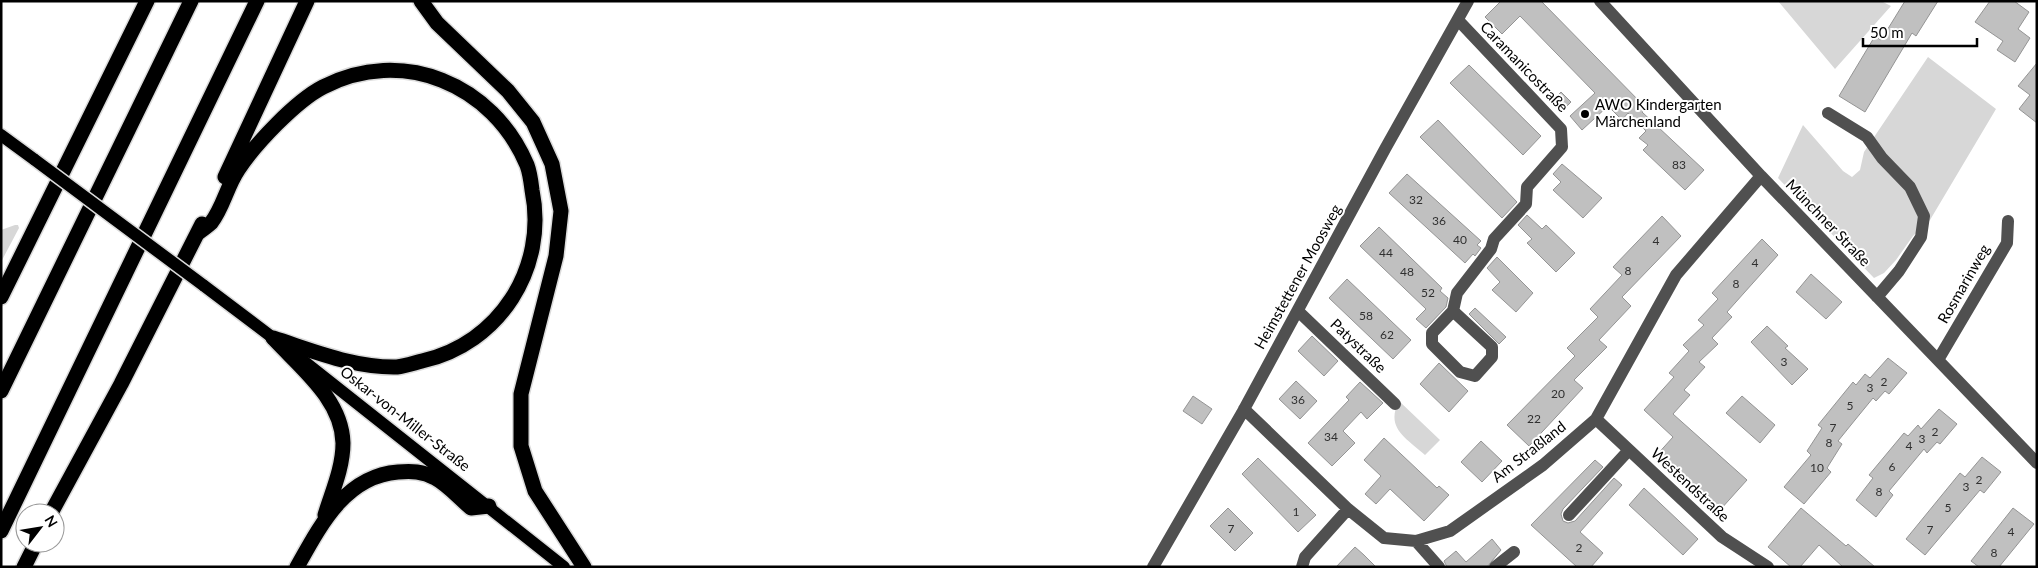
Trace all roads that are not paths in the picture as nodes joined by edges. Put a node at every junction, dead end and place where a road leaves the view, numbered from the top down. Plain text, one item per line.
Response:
1 (147, 1) edge
2 (191, 1) edge
3 (257, 1) edge
4 (307, 1) edge
5 (421, 1) edge
6 (1468, 1) edge
7 (1600, 1) edge
8 (1458, 20) junction
9 (1828, 113) dead end
10 (1, 135) edge
11 (1761, 176) junction
12 (2008, 221) dead end
13 (197, 234) junction
14 (16, 268) junction
15 (1, 278) edge
16 (1, 296) edge
17 (1877, 297) junction
18 (1298, 311) junction
19 (1453, 311) junction
20 (274, 338) junction
21 (1938, 360) junction
22 (1, 391) edge
23 (1395, 404) dead end
24 (1244, 409) junction
25 (1596, 419) junction
26 (1629, 450) junction
27 (2037, 463) edge
28 (56, 503) edge
29 (489, 506) junction
30 (1348, 508) junction
31 (1569, 515) dead end
32 (322, 523) junction
33 (1, 531) edge
34 (1416, 541) junction
35 (1514, 552) dead end
36 (31, 553) edge
37 (42, 553) edge
38 (24, 567) edge
39 (36, 567) edge
40 (297, 567) edge
41 (564, 567) edge
42 (584, 567) edge
43 (1153, 567) edge
44 (1302, 567) edge
45 (1439, 567) edge
46 (1495, 567) edge
47 (1768, 567) edge

1 - 14 highway
2 - 22 highway
3 - 33 highway
4 - 13 highway
5 - 42 highway
6 - 8 street, Heimstettener Moosweg
7 - 11 street, Münchner Straße
8 - 18 street, Heimstettener Moosweg
8 - 19 street, Caramanicostraße
9 - 17 street
10 - 20 main road, Oskar-von-Miller-Straße, bridge
11 - 17 street, Münchner Straße
11 - 25 street, Am Straßland
12 - 21 street, Rosmarinweg
13 - 20 highway
13 - 28 highway
14 - 15 highway
14 - 16 highway
17 - 21 street, Münchner Straße
18 - 23 street, Patystraße
18 - 24 street, Heimstettener Moosweg
19 - 19 street, Caramanicostraße
20 - 29 main road, Oskar-von-Miller-Straße
20 - 32 highway
21 - 27 street, Münchner Straße
24 - 30 street, Am Straßland
24 - 43 street, Heimstettener Moosweg
25 - 26 street, Westendstraße
25 - 34 street, Am Straßland
26 - 31 street
26 - 47 street, Westendstraße
29 - 32 highway
29 - 41 main road, Oskar-von-Miller-Straße
30 - 34 street, Am Straßland
30 - 44 street
32 - 40 highway
34 - 45 street
35 - 46 street
36 - 38 highway
37 - 39 highway

